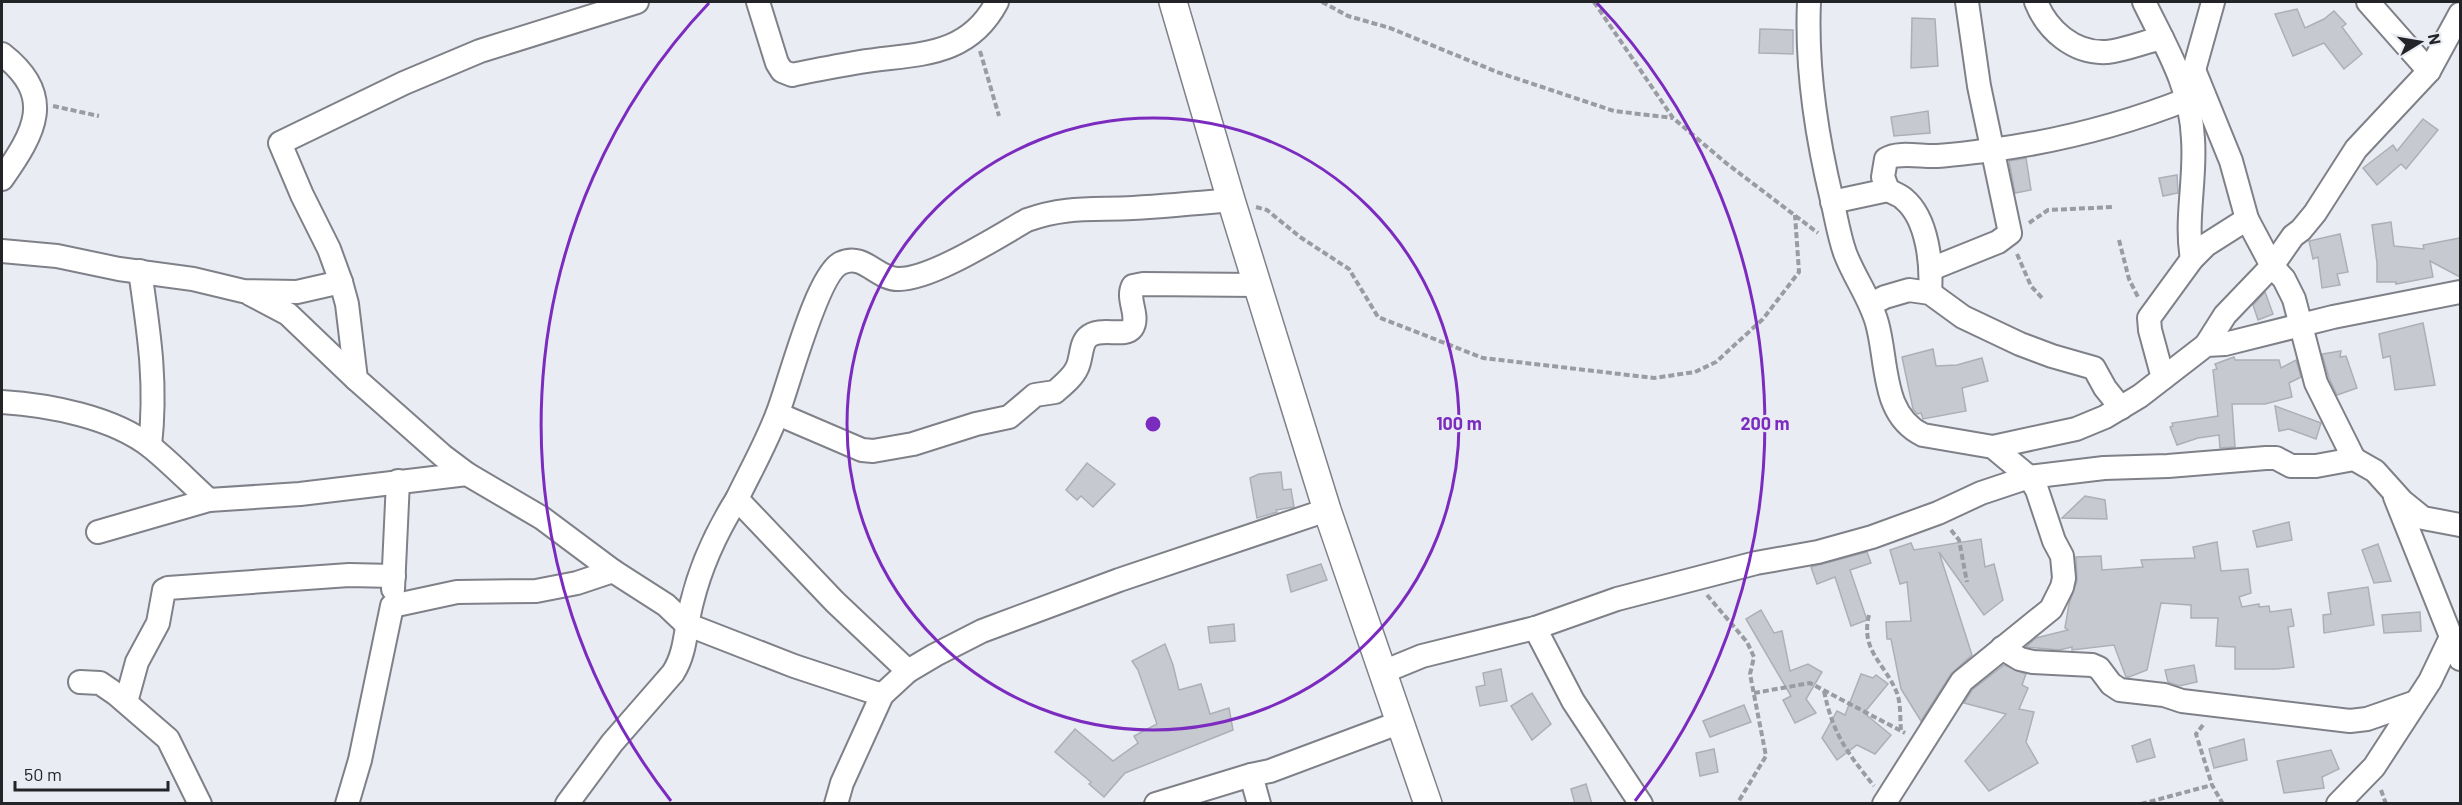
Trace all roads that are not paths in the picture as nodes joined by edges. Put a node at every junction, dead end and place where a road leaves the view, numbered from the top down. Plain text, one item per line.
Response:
1 (637, 2) edge
2 (758, 2) edge
3 (997, 2) edge
4 (1173, 2) edge
5 (1809, 2) edge
6 (1966, 2) edge
7 (2036, 2) edge
8 (2144, 2) edge
9 (2215, 2) edge
10 (2368, 2) edge
11 (2460, 14) edge
12 (2162, 38) junction
13 (2, 54) edge
14 (2429, 71) junction
15 (2187, 73) junction
16 (2188, 99) junction
17 (1992, 150) junction
18 (2, 179) edge
19 (1888, 190) junction
20 (1231, 200) junction
21 (1832, 202) junction
22 (2247, 219) junction
23 (2, 251) edge
24 (2192, 259) junction
25 (2272, 266) junction
26 (1931, 269) junction
27 (140, 271) junction
28 (341, 282) junction
29 (1258, 285) junction
30 (243, 291) junction
31 (2460, 292) edge
32 (1930, 293) junction
33 (1871, 304) junction
34 (2301, 324) junction
35 (2206, 345) junction
36 (2163, 378) junction
37 (356, 379) junction
38 (2, 402) edge
39 (2121, 408) junction
40 (778, 414) junction
41 (150, 446) junction
42 (1993, 447) junction
43 (2354, 459) junction
44 (468, 474) junction
45 (2029, 477) junction
46 (398, 481) junction
47 (2392, 490) junction
48 (737, 499) junction
49 (209, 500) junction
50 (1327, 510) junction
51 (2460, 525) edge
52 (98, 532) dead end
53 (613, 572) junction
54 (393, 576) junction
55 (392, 606) junction
56 (687, 624) junction
57 (1535, 628) junction
58 (2451, 637) junction
59 (2002, 648) junction
60 (2460, 659) edge
61 (908, 671) junction
62 (1383, 672) junction
63 (80, 682) dead end
64 (882, 695) junction
65 (126, 702) junction
66 (2413, 703) junction
67 (1401, 722) junction
68 (1251, 775) junction
69 (1884, 802) edge
70 (200, 804) edge
71 (348, 804) edge
72 (567, 804) edge
73 (836, 804) edge
74 (1156, 804) edge
75 (1259, 804) edge
76 (1428, 804) edge
77 (1641, 804) edge
78 (2338, 804) edge

1 - 28 street
2 - 3 street
4 - 20 street
5 - 21 street
6 - 17 street
7 - 12 street
8 - 12 street
9 - 15 street
10 - 14 street
11 - 14 street
12 - 15 street
13 - 18 street
14 - 25 street
15 - 16 street
15 - 22 street
16 - 17 street
16 - 24 street
17 - 19 street
17 - 26 street
19 - 21 street
19 - 26 street
20 - 29 street
20 - 40 street
21 - 33 street
22 - 24 street
22 - 25 street
23 - 27 street
24 - 36 street
25 - 34 street
25 - 35 street
26 - 32 street
27 - 30 street
27 - 41 street
28 - 30 street
28 - 37 street
29 - 40 street
29 - 50 street
30 - 37 street
31 - 34 street
32 - 33 street
32 - 39 street
33 - 42 street
34 - 35 street
34 - 43 street
35 - 36 street
36 - 39 street
37 - 44 street
38 - 41 street
39 - 42 street
40 - 48 street
41 - 49 street
42 - 45 street
43 - 45 street
43 - 47 street
44 - 46 street
44 - 53 street
45 - 57 street
45 - 59 street
46 - 49 street
46 - 54 street
47 - 51 street
47 - 58 street
48 - 56 street
48 - 61 street
49 - 52 street
50 - 61 street
50 - 62 street
53 - 55 street
53 - 56 street
54 - 55 street
54 - 65 street
55 - 71 street
56 - 64 street
56 - 72 street
57 - 62 street
57 - 77 street
58 - 60 street
58 - 66 street
59 - 66 street
59 - 69 street
61 - 64 street
62 - 67 street
63 - 65 street
64 - 73 street
65 - 70 street
66 - 78 street
67 - 68 street
67 - 76 street
68 - 74 street
68 - 75 street

